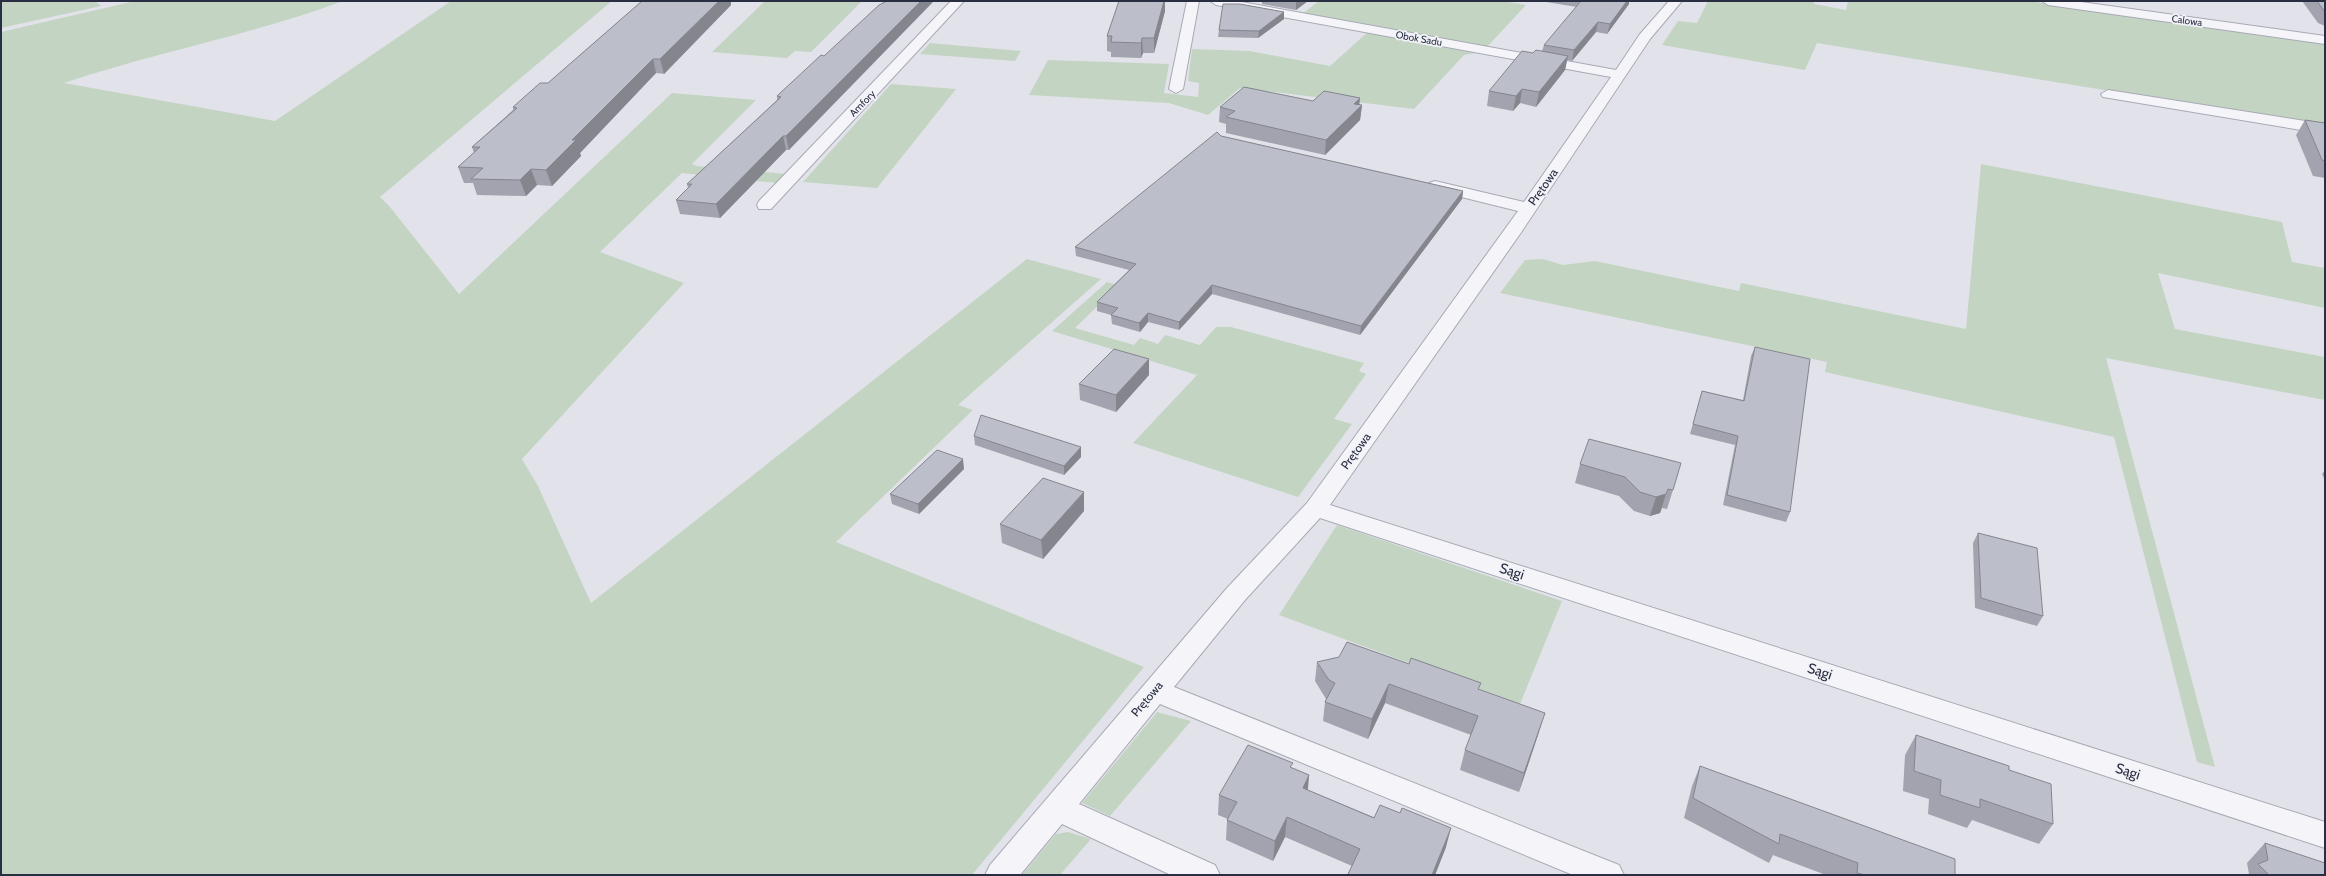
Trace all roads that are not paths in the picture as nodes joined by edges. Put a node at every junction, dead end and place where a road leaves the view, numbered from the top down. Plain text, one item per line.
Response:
1 (958, 1) edge
2 (1193, 1) edge
3 (1216, 1) edge
4 (1676, 1) edge
5 (2048, 1) edge
6 (2325, 40) edge
7 (1621, 76) junction
8 (1176, 89) dead end
9 (2108, 94) dead end
10 (2325, 129) edge
11 (1420, 183) edge
12 (765, 205) dead end
13 (1529, 208) junction
14 (1315, 508) junction
15 (1154, 690) junction
16 (1057, 808) junction
17 (2325, 835) edge
18 (1001, 875) edge
19 (1204, 875) edge
20 (1608, 875) edge

1 - 12 street, Amfory
2 - 8 street
3 - 7 street, Obok Sadu
4 - 7 street, Prętowa
5 - 6 street, Calowa
7 - 13 street, Prętowa
9 - 10 street
11 - 13 street
13 - 14 street, Prętowa
14 - 15 street, Prętowa
14 - 17 street, Sągi
15 - 16 street, Prętowa
15 - 20 street
16 - 18 street, Prętowa
16 - 19 street

